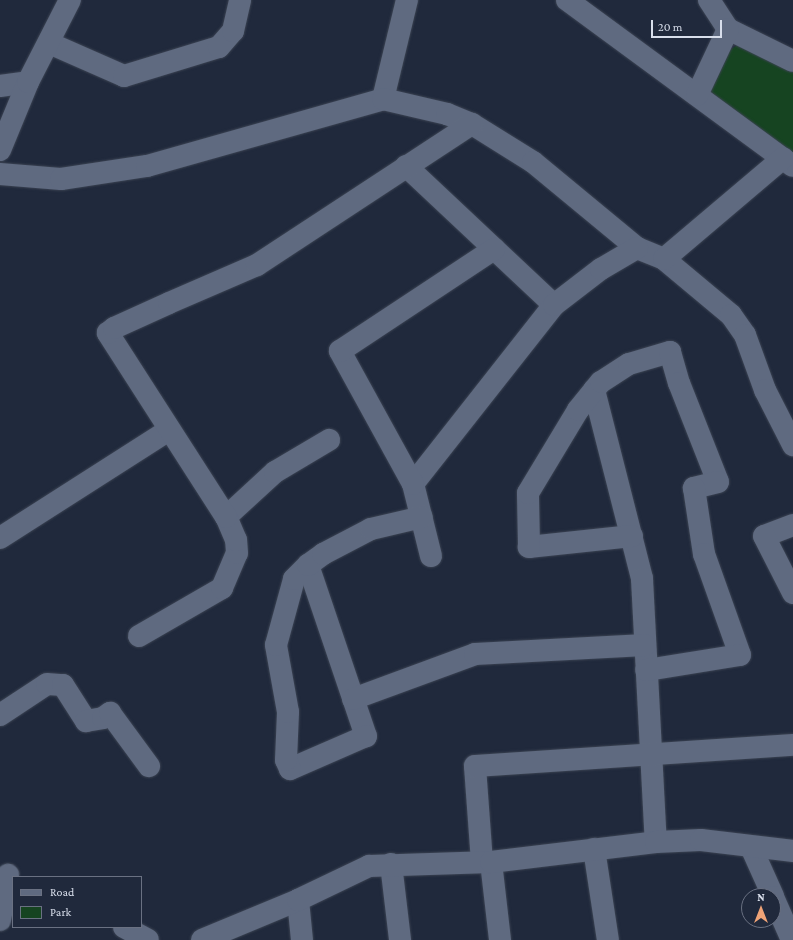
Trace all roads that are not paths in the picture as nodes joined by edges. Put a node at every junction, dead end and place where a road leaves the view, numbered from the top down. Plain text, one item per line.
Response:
1 (70, 0) edge
2 (240, 0) edge
3 (408, 0) edge
4 (567, 0) edge
5 (710, 0) edge
6 (728, 29) junction
7 (49, 43) junction
8 (793, 62) edge
9 (28, 82) junction
10 (0, 86) edge
11 (697, 95) junction
12 (383, 99) junction
13 (472, 124) junction
14 (0, 150) edge
15 (788, 162) edge
16 (406, 166) junction
17 (0, 174) edge
18 (637, 248) junction
19 (494, 250) junction
20 (664, 259) junction
21 (554, 305) junction
22 (594, 390) junction
23 (170, 430) junction
24 (330, 440) dead end
25 (793, 445) edge
26 (413, 484) junction
27 (226, 517) junction
28 (422, 517) junction
29 (793, 525) edge
30 (632, 536) junction
31 (0, 538) edge
32 (431, 556) dead end
33 (308, 566) junction
34 (793, 593) edge
35 (138, 636) dead end
36 (645, 645) junction
37 (646, 670) junction
38 (353, 698) junction
39 (0, 715) edge
40 (793, 745) edge
41 (650, 755) junction
42 (149, 766) dead end
43 (656, 842) junction
44 (751, 847) junction
45 (594, 849) junction
46 (793, 851) edge
47 (486, 862) junction
48 (391, 864) junction
49 (7, 875) edge
50 (769, 888) edge
51 (298, 900) junction
52 (781, 915) edge
53 (0, 920) edge
54 (126, 928) edge
55 (148, 940) edge
56 (202, 940) edge
57 (302, 940) edge
58 (400, 940) edge
59 (500, 940) edge
60 (608, 940) edge
61 (792, 940) edge

1 - 7 street
2 - 7 street
3 - 12 street
4 - 11 street
5 - 6 street
6 - 8 street
6 - 11 street
7 - 9 street
9 - 10 street
9 - 14 street
11 - 15 street
12 - 13 street
12 - 17 street
13 - 16 street
13 - 18 street
15 - 20 street
16 - 19 street
16 - 23 street
18 - 20 street
18 - 21 street
19 - 21 street
19 - 26 street
20 - 25 street
21 - 26 street
22 - 30 street
22 - 30 street
22 - 37 street
23 - 27 street
23 - 31 street
24 - 27 street
26 - 28 street
27 - 35 street
28 - 32 street
28 - 33 street
29 - 34 street
30 - 36 street
33 - 38 street
33 - 38 street
36 - 37 street
36 - 38 street
37 - 41 street
39 - 42 street
40 - 41 street
41 - 43 street
41 - 47 street
43 - 44 street
43 - 45 street
44 - 46 street
44 - 50 street
45 - 47 street
45 - 60 street
47 - 48 street
47 - 59 street
48 - 51 street
48 - 58 street
49 - 53 street
51 - 56 street
51 - 57 street
52 - 61 street
54 - 55 street

